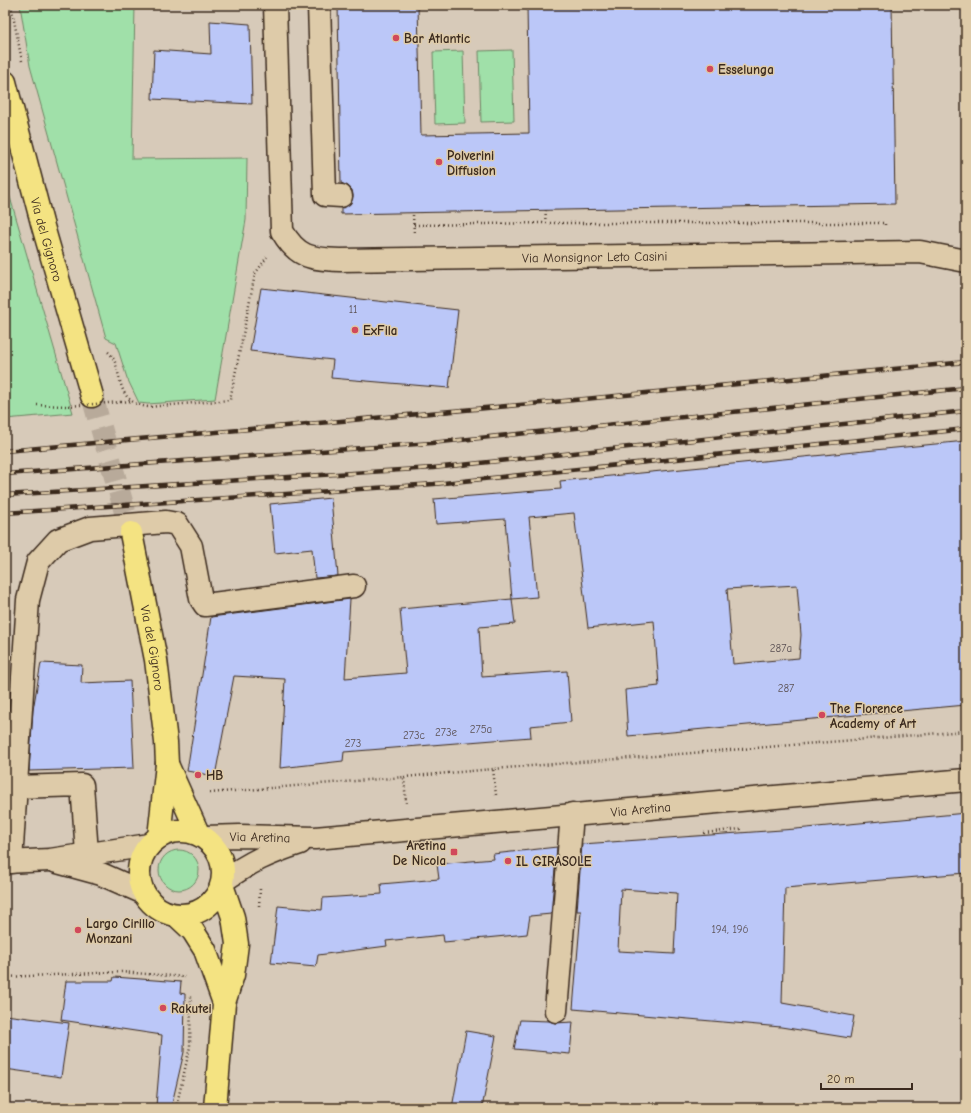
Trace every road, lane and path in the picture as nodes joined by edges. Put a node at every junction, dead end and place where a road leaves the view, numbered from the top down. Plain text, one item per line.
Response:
1 (275, 5) edge
2 (319, 5) edge
3 (5, 82) edge
4 (341, 196) dead end
5 (546, 210) dead end
6 (545, 223) junction
7 (414, 225) dead end
8 (282, 231) junction
9 (888, 253) junction
10 (966, 261) edge
11 (113, 355) dead end
12 (92, 396) tunnel mouth
13 (131, 401) junction
14 (36, 404) dead end
15 (131, 533) tunnel mouth
16 (354, 586) dead end
17 (966, 731) edge
18 (167, 764) junction
19 (493, 768) junction
20 (404, 777) junction
21 (966, 780) edge
22 (15, 787) junction
23 (207, 793) dead end
24 (496, 803) dead end
25 (406, 805) dead end
26 (572, 814) junction
27 (201, 835) junction
28 (315, 838) junction
29 (154, 841) junction
30 (87, 853) junction
31 (50, 860) junction
32 (8, 862) edge
33 (222, 883) junction
34 (264, 884) dead end
35 (144, 893) junction
36 (258, 911) dead end
37 (176, 915) junction
38 (5, 977) edge
39 (192, 977) dead end
40 (191, 993) dead end
41 (224, 1003) junction
42 (556, 1011) dead end
43 (176, 1108) edge
44 (215, 1108) edge

1 - 8 street
2 - 4 street
3 - 12 main road, Via del Gignoro
5 - 6 path
6 - 7 path
6 - 9 path
8 - 9 street, Via Monsignor Leto Casini
8 - 13 path
9 - 10 street, Via Monsignor Leto Casini
11 - 13 path
13 - 14 path, bridge
15 - 18 main road, Via del Gignoro
16 - 22 street
17 - 19 path
18 - 27 main road, Via del Gignoro
18 - 29 main road, Via del Gignoro
19 - 20 path
19 - 24 path
20 - 23 path
20 - 25 path
21 - 26 street, Via Aretina
22 - 30 street
22 - 32 street
26 - 28 street, Via Aretina
26 - 42 street
27 - 28 street, Via Aretina
27 - 29 main road, Via Aretina
27 - 33 main road, Via Aretina
28 - 33 street, Via Aretina
29 - 30 street, Via Aretina
29 - 35 main road, Via Aretina
30 - 31 street, Via Aretina
31 - 32 street, Via Aretina
31 - 35 street, Via Aretina
33 - 37 main road, Via Aretina
33 - 41 main road
34 - 36 path
35 - 37 main road, Via Aretina
37 - 41 main road
38 - 39 path
40 - 43 path
41 - 44 main road

